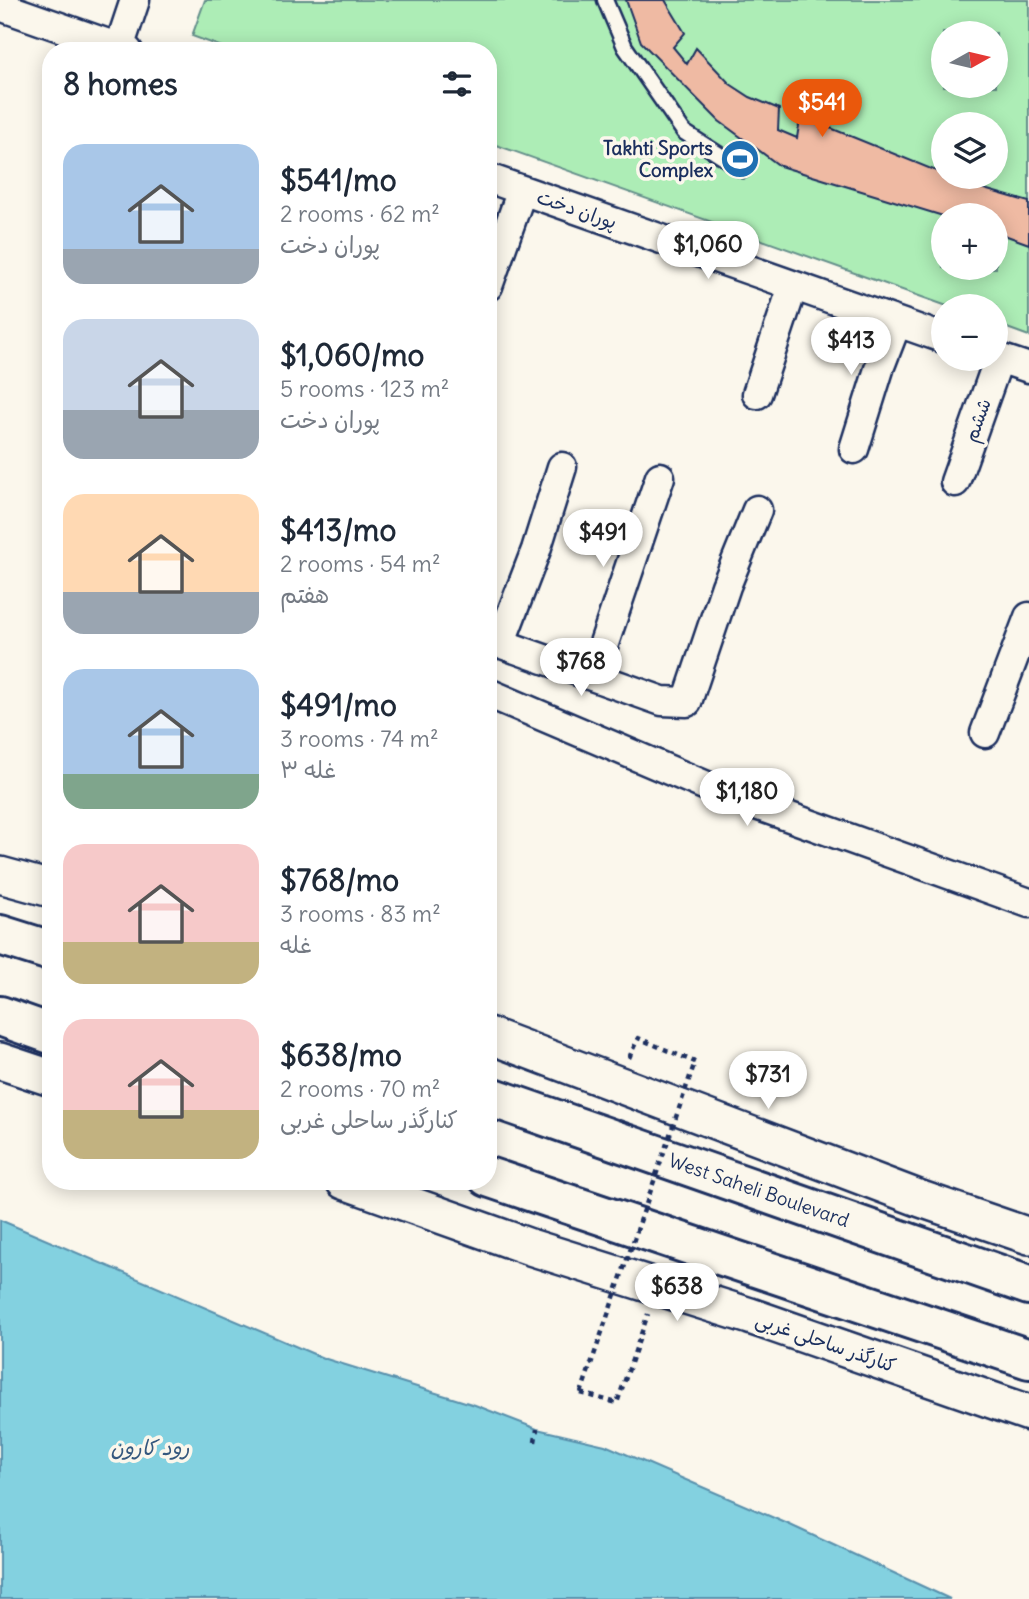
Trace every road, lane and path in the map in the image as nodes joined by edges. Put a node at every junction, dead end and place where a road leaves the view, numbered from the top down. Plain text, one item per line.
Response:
1 (135, 0) edge
2 (605, 0) edge
3 (0, 6) edge
4 (103, 42) edge
5 (125, 42) edge
6 (743, 170) dead end
7 (497, 181) edge
8 (522, 190) junction
9 (497, 261) edge
10 (793, 286) junction
11 (897, 322) junction
12 (931, 334) edge
13 (1008, 361) edge
14 (1029, 368) edge
15 (992, 371) edge
16 (757, 394) dead end
17 (854, 449) dead end
18 (562, 467) dead end
19 (660, 477) dead end
20 (955, 482) dead end
21 (757, 510) dead end
22 (1029, 617) edge
23 (497, 634) edge
24 (497, 642) edge
25 (593, 676) junction
26 (497, 697) edge
27 (985, 733) dead end
28 (0, 875) edge
29 (42, 887) edge
30 (1029, 903) edge
31 (0, 935) edge
32 (42, 948) edge
33 (0, 1016) edge
34 (42, 1031) edge
35 (497, 1038) edge
36 (638, 1038) dead end
37 (0, 1060) edge
38 (42, 1075) edge
39 (497, 1099) edge
40 (497, 1180) edge
41 (369, 1190) edge
42 (1029, 1237) edge
43 (1029, 1285) edge
44 (657, 1287) junction
45 (1029, 1359) edge
46 (1029, 1413) edge
47 (537, 1429) dead end
48 (535, 1442) dead end

1 - 5 street
2 - 6 lane
3 - 4 street
7 - 8 street, پوران دخت
8 - 9 street
8 - 10 street, پوران دخت
10 - 11 street, پوران دخت
10 - 16 street
11 - 12 street, پوران دخت
11 - 17 street
13 - 14 street
15 - 20 street, ششم
18 - 23 street
19 - 25 street
21 - 25 street
22 - 27 street
24 - 25 street
26 - 30 street
28 - 29 street
31 - 32 main road
33 - 34 main road
35 - 42 street
36 - 44 path, bridge
37 - 38 street
39 - 43 main road, West Saheli Boulevard
40 - 45 main road
41 - 44 street, کنارگذر ساحلی غربی
44 - 46 street, کنارگذر ساحلی غربی
47 - 48 path

